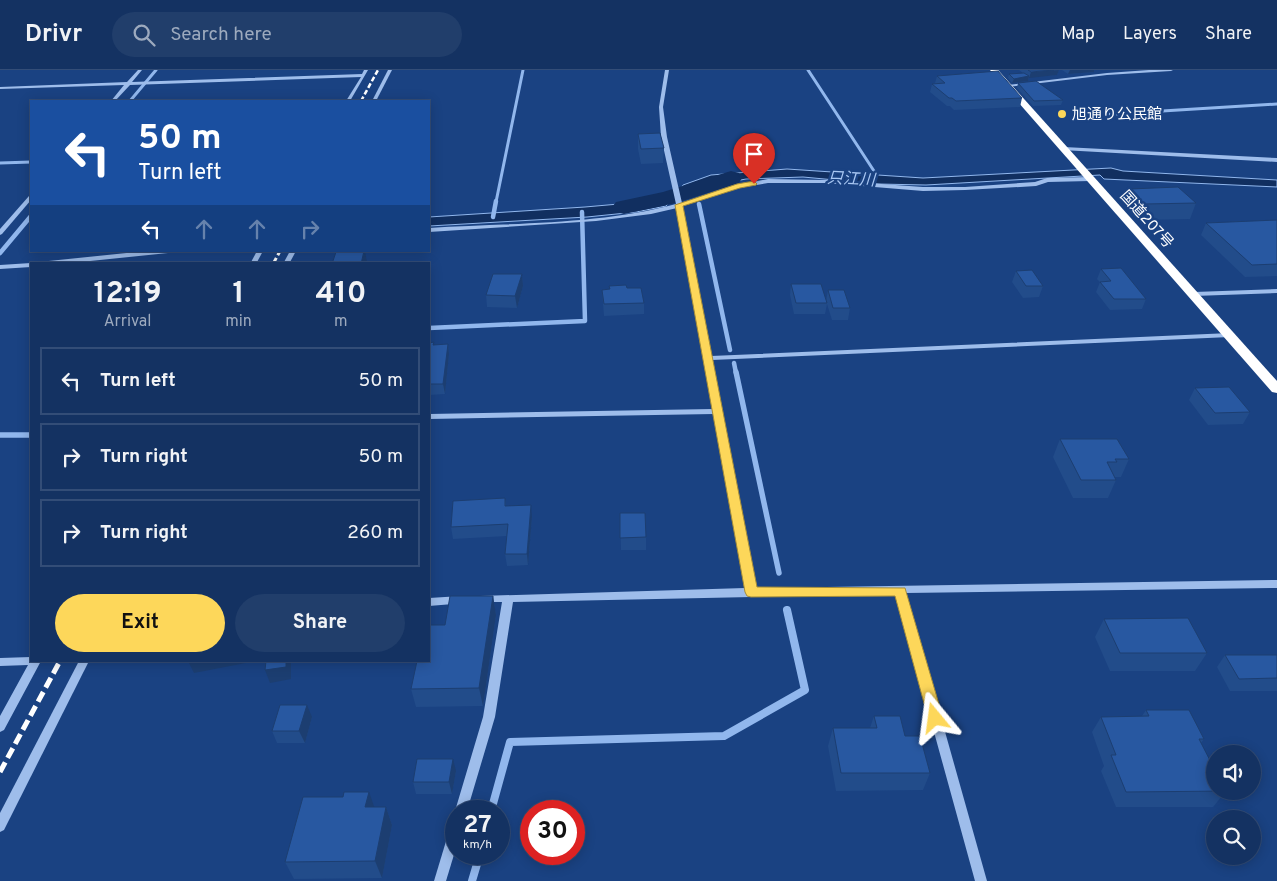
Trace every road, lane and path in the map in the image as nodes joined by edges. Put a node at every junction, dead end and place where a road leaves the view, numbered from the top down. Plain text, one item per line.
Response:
1 (140, 70) edge
2 (390, 70) edge
3 (667, 70) edge
4 (994, 70) edge
5 (1100, 70) edge
6 (1171, 70) edge
7 (365, 72) edge
8 (1062, 74) dead end
9 (1107, 74) junction
10 (1069, 79) junction
11 (129, 83) junction
12 (1008, 86) junction
13 (0, 88) edge
14 (114, 100) edge
15 (349, 100) edge
16 (375, 100) edge
17 (1064, 149) junction
18 (1277, 160) edge
19 (1090, 179) junction
20 (676, 188) joint
21 (30, 198) edge
22 (679, 202) junction
23 (430, 230) edge
24 (0, 233) edge
25 (158, 252) edge
26 (60, 262) edge
27 (30, 264) edge
28 (0, 267) edge
29 (1277, 291) edge
30 (1194, 294) junction
31 (1230, 335) junction
32 (708, 358) junction
33 (1277, 389) edge
34 (718, 411) junction
35 (430, 416) edge
36 (1277, 584) edge
37 (900, 591) junction
38 (751, 592) junction
39 (508, 599) junction
40 (430, 602) edge
41 (30, 661) edge
42 (0, 662) edge
43 (35, 662) edge
44 (83, 662) edge
45 (0, 727) edge
46 (464, 800) edge
47 (0, 826) edge
48 (445, 864) edge
49 (440, 881) edge
50 (981, 881) edge

1 - 11 street
2 - 16 street
3 - 20 street
4 - 12 highway, 国道207号
5 - 9 street
6 - 9 street
7 - 11 street
7 - 15 street
8 - 10 street
9 - 10 street
10 - 12 street
11 - 13 street
11 - 14 street
12 - 17 highway, 国道207号
17 - 18 street
17 - 19 highway, 国道207号
19 - 22 street
19 - 30 highway, 国道207号
20 - 22 street
21 - 24 street
22 - 23 street
22 - 32 street
25 - 26 street
27 - 28 street
29 - 30 street
30 - 31 highway, 国道207号
31 - 32 street
31 - 33 highway, 国道207号
32 - 34 street
34 - 35 street
34 - 38 street
36 - 37 street
37 - 38 street
37 - 50 street
38 - 39 street
39 - 40 street
39 - 46 street
41 - 42 street
43 - 45 street
44 - 47 street
48 - 49 street

